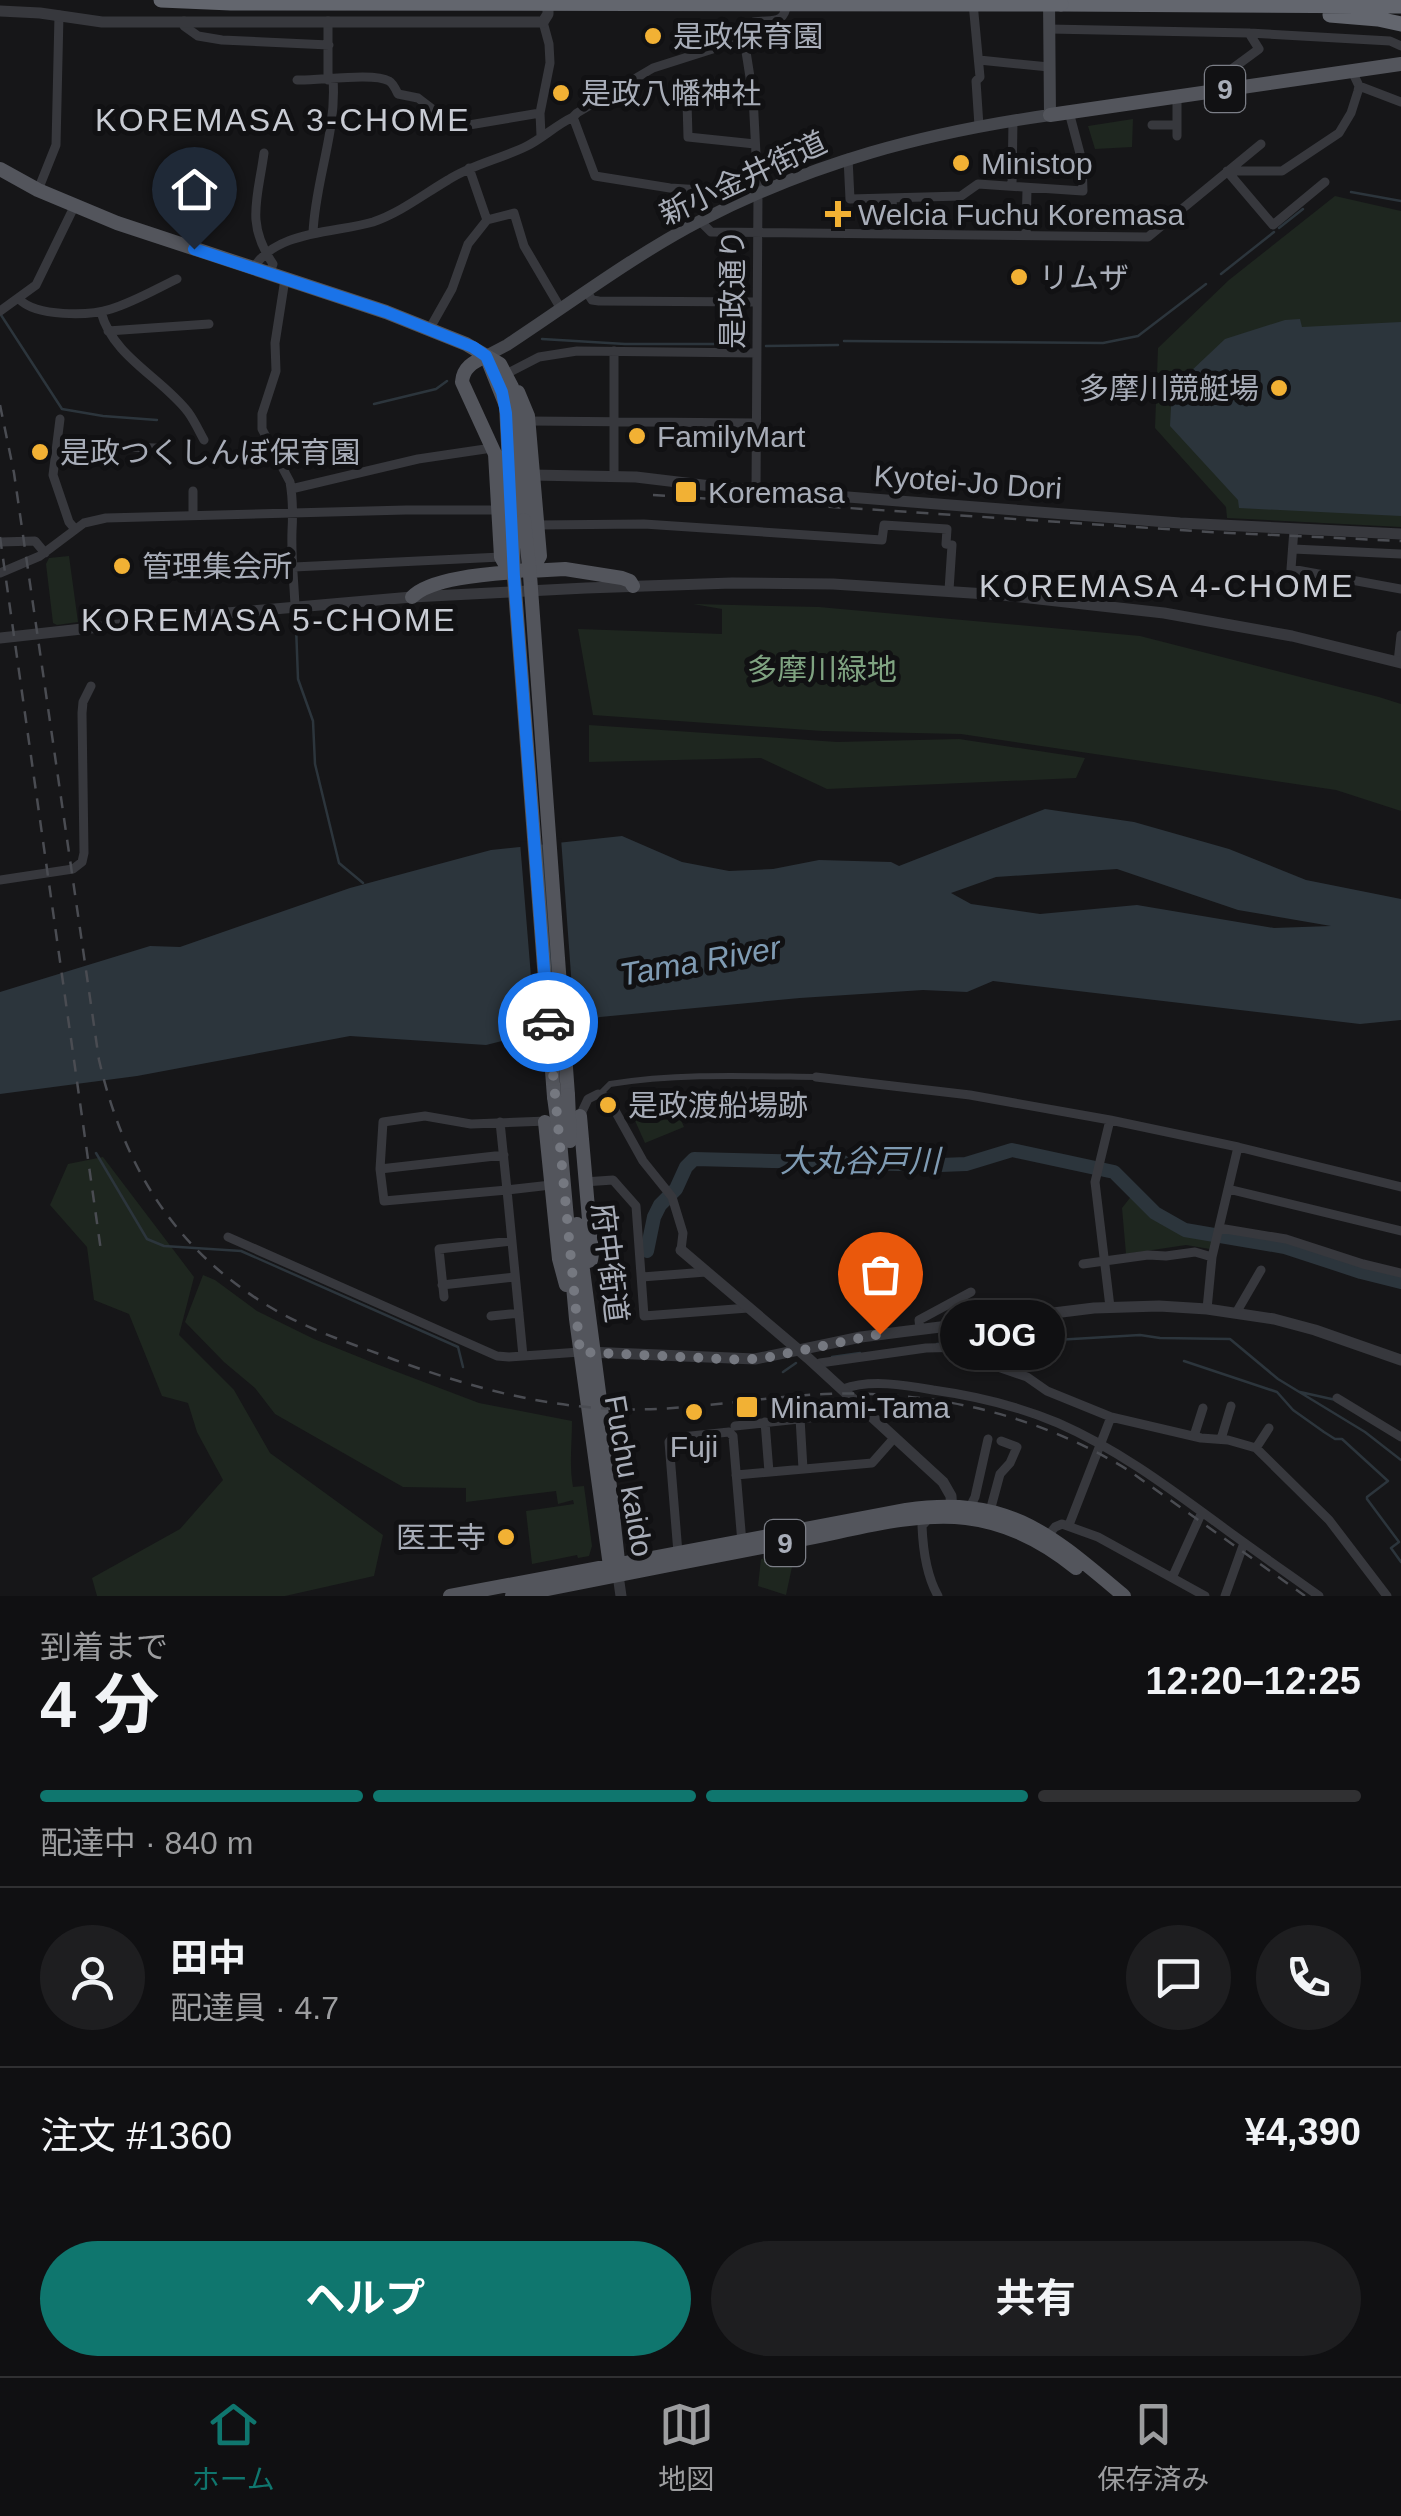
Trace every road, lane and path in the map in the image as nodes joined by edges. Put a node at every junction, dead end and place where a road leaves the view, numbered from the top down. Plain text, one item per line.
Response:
1 (161, 0) edge
2 (548, 0) edge
3 (787, 0) edge
4 (972, 0) edge
5 (1055, 2) edge
6 (1091, 4) junction
7 (1401, 6) edge
8 (0, 11) edge
9 (59, 15) junction
10 (184, 22) junction
11 (328, 22) junction
12 (543, 22) junction
13 (1401, 24) edge
14 (1049, 29) junction
15 (1249, 33) junction
16 (744, 39) junction
17 (329, 44) junction
18 (1401, 46) edge
19 (979, 60) junction
20 (1401, 64) edge
21 (1049, 67) junction
22 (1352, 71) junction
23 (298, 80) dead end
24 (331, 80) junction
25 (1359, 86) junction
26 (1226, 88) junction
27 (753, 96) junction
28 (1177, 96) junction
29 (1401, 102) edge
30 (1069, 112) junction
31 (540, 113) junction
32 (1050, 115) junction
33 (573, 118) junction
34 (1013, 120) junction
35 (1152, 125) dead end
36 (979, 126) junction
37 (541, 136) junction
38 (755, 144) junction
39 (1261, 144) dead end
40 (264, 153) dead end
41 (848, 158) junction
42 (0, 168) edge
43 (470, 168) junction
44 (1227, 171) junction
45 (757, 177) junction
46 (1325, 182) dead end
47 (1012, 186) junction
48 (1027, 188) junction
49 (38, 190) junction
50 (758, 193) junction
51 (892, 198) junction
52 (75, 205) junction
53 (487, 220) junction
54 (700, 221) junction
55 (313, 233) junction
56 (758, 233) junction
57 (894, 234) junction
58 (1026, 236) junction
59 (265, 252) junction
60 (254, 268) junction
61 (270, 274) junction
62 (177, 279) dead end
63 (285, 279) junction
64 (586, 292) junction
65 (19, 299) junction
66 (757, 302) junction
67 (561, 309) junction
68 (1, 311) edge
69 (102, 312) junction
70 (209, 324) dead end
71 (430, 328) junction
72 (108, 331) junction
73 (614, 351) junction
74 (757, 353) junction
75 (486, 356) junction
76 (508, 376) junction
77 (60, 419) dead end
78 (529, 421) junction
79 (614, 422) junction
80 (756, 422) junction
81 (204, 440) dead end
82 (57, 445) junction
83 (156, 448) dead end
84 (492, 448) junction
85 (532, 475) junction
86 (614, 476) junction
87 (291, 489) junction
88 (756, 490) junction
89 (193, 491) dead end
90 (500, 510) junction
91 (295, 512) junction
92 (193, 514) junction
93 (524, 522) junction
94 (74, 529) junction
95 (1294, 529) junction
96 (1401, 534) edge
97 (0, 542) edge
98 (1293, 549) junction
99 (45, 553) junction
100 (1401, 554) edge
101 (540, 556) junction
102 (294, 568) junction
103 (552, 570) junction
104 (0, 572) edge
105 (516, 580) junction
106 (633, 586) junction
107 (949, 590) junction
108 (1401, 590) edge
109 (412, 598) junction
110 (294, 606) junction
111 (1401, 634) edge
112 (0, 638) edge
113 (1399, 662) edge
114 (91, 686) dead end
115 (0, 880) edge
116 (816, 1077) joint
117 (600, 1094) junction
118 (580, 1116) junction
119 (1110, 1120) junction
120 (500, 1122) junction
121 (545, 1122) junction
122 (565, 1141) junction
123 (1238, 1147) junction
124 (504, 1155) junction
125 (380, 1170) junction
126 (584, 1182) junction
127 (551, 1185) junction
128 (1401, 1187) edge
129 (1228, 1189) junction
130 (507, 1190) junction
131 (1401, 1231) edge
132 (1218, 1232) junction
133 (228, 1237) dead end
134 (512, 1241) junction
135 (682, 1250) joint
136 (1212, 1257) junction
137 (1104, 1262) junction
138 (581, 1264) junction
139 (1083, 1264) dead end
140 (1261, 1270) dead end
141 (706, 1272) junction
142 (1401, 1273) edge
143 (515, 1277) junction
144 (642, 1277) junction
145 (442, 1285) junction
146 (970, 1292) dead end
147 (444, 1297) dead end
148 (1110, 1307) junction
149 (748, 1308) junction
150 (1207, 1309) junction
151 (1236, 1312) junction
152 (519, 1313) junction
153 (491, 1316) dead end
154 (576, 1319) junction
155 (920, 1330) junction
156 (965, 1338) junction
157 (1022, 1346) dead end
158 (798, 1351) junction
159 (587, 1352) junction
160 (524, 1356) junction
161 (1401, 1360) edge
162 (817, 1367) junction
163 (843, 1389) junction
164 (1337, 1398) dead end
165 (1232, 1406) dead end
166 (1203, 1408) dead end
167 (818, 1417) dead end
168 (1110, 1417) junction
169 (800, 1418) junction
170 (765, 1422) junction
171 (734, 1426) dead end
172 (1268, 1428) dead end
173 (1194, 1436) junction
174 (1401, 1436) edge
175 (895, 1437) junction
176 (988, 1439) dead end
177 (1221, 1439) junction
178 (1001, 1441) dead end
179 (1100, 1443) junction
180 (1256, 1448) junction
181 (803, 1469) junction
182 (769, 1472) junction
183 (736, 1475) junction
184 (970, 1508) junction
185 (990, 1511) junction
186 (952, 1512) junction
187 (1202, 1512) junction
188 (929, 1518) junction
189 (1069, 1525) junction
190 (1045, 1539) junction
191 (1244, 1543) junction
192 (742, 1546) junction
193 (678, 1553) junction
194 (616, 1568) junction
195 (1172, 1578) junction
196 (520, 1595) edge
197 (454, 1596) edge
198 (621, 1596) edge
199 (938, 1596) edge
200 (1110, 1596) edge
201 (1124, 1596) edge
202 (1205, 1596) edge
203 (1225, 1596) edge
204 (1319, 1596) edge
205 (1387, 1596) edge

1 - 5 highway, bridge
2 - 12 street
3 - 16 street
4 - 19 street
5 - 6 highway
5 - 14 main road
6 - 7 highway
6 - 13 highway
8 - 9 street
9 - 10 street
9 - 49 street
10 - 11 street
10 - 17 street
11 - 12 street
11 - 17 street
12 - 31 street
14 - 15 street
14 - 21 main road
15 - 18 street
15 - 26 street
16 - 27 street, 是政通り
16 - 33 street
17 - 24 street
19 - 21 street
19 - 36 street
20 - 22 main road, 9
21 - 32 main road
22 - 25 street
22 - 26 main road, 9
23 - 24 street
24 - 31 street
24 - 55 street
25 - 29 street
25 - 44 street
26 - 28 main road, 9
27 - 38 street, 是政通り
27 - 38 street
28 - 30 main road, 9
28 - 35 street
30 - 32 main road, 9
30 - 48 street
31 - 37 street
32 - 34 main road, 新小金井街道
33 - 37 street
33 - 45 street
34 - 36 main road, 新小金井街道
34 - 47 street
36 - 41 main road, 新小金井街道
37 - 43 street
38 - 45 street, 是政通り
39 - 44 street
40 - 59 street
41 - 50 main road, 新小金井街道
41 - 51 street
42 - 49 main road
43 - 53 street
43 - 55 street
44 - 46 street
44 - 58 street
45 - 50 street, 是政通り
47 - 48 street
47 - 51 street
48 - 58 street
49 - 52 main road
50 - 54 main road, 新小金井街道
50 - 56 street, 是政通り
51 - 57 street
52 - 60 main road
52 - 65 street
53 - 67 street
53 - 71 street
54 - 56 street
54 - 64 main road, 新小金井街道
55 - 59 street
56 - 57 street
56 - 66 street, 是政通り
57 - 58 street
59 - 60 street
59 - 61 street
60 - 61 main road
61 - 63 main road
62 - 69 street
63 - 71 main road
63 - 87 street
64 - 66 street
64 - 67 main road, 新小金井街道
65 - 68 street
65 - 69 street
66 - 74 street, 是政通り
67 - 75 main road, 新小金井街道
69 - 72 street
70 - 72 street
71 - 75 main road
72 - 81 street
73 - 74 street
73 - 76 street
73 - 79 street
74 - 80 street, 是政通り
75 - 76 main road
75 - 84 main road
75 - 93 main road, Fuchu kaido
76 - 78 main road
76 - 93 main road
77 - 82 street
78 - 79 street
78 - 85 main road
79 - 80 street
79 - 86 street
80 - 88 street, 是政通り
82 - 83 street
82 - 94 street
84 - 87 street
84 - 90 main road
85 - 86 street, Kyotei-Jo Dori
85 - 93 main road
86 - 88 street, Kyotei-Jo Dori
87 - 91 street
88 - 95 street, Kyotei-Jo Dori
89 - 92 street
90 - 91 street
90 - 105 main road
91 - 92 street
91 - 102 street
92 - 94 street
93 - 101 main road
93 - 105 main road, Fuchu kaido, bridge
93 - 107 street
94 - 99 street
95 - 96 street, Kyotei-Jo Dori
95 - 98 street
97 - 99 street
98 - 100 street
98 - 108 street
99 - 104 street
101 - 103 main road
101 - 105 main road
102 - 105 street
102 - 110 street
103 - 105 main road
103 - 106 main road
105 - 106 street
105 - 109 street
105 - 109 main road
105 - 122 main road, Fuchu kaido, bridge
106 - 107 street
107 - 113 street
109 - 110 street
110 - 112 street
111 - 113 street
114 - 115 street
116 - 117 street
116 - 119 street
117 - 118 street
117 - 135 street
118 - 121 street
118 - 126 main road
119 - 123 street
119 - 137 street
120 - 121 street
120 - 124 street
120 - 125 street
121 - 127 main road
122 - 138 main road, 府中街道
122 - 154 main road, Fuchu kaido
123 - 128 street
123 - 129 street
124 - 125 street
124 - 130 street
125 - 130 street
126 - 138 main road
126 - 144 street
127 - 130 street
127 - 154 main road
129 - 131 street
129 - 132 street
130 - 134 street
132 - 136 street
132 - 142 street
133 - 160 street
134 - 143 street
134 - 145 street
135 - 141 street
136 - 137 street
136 - 150 street
137 - 139 street
137 - 148 street
138 - 159 main road, 府中街道
140 - 151 street
141 - 144 street
141 - 149 street
143 - 145 street
143 - 152 street
144 - 149 street
145 - 147 street
146 - 155 street
148 - 150 street
148 - 156 street
149 - 158 street
150 - 151 street
151 - 161 street
152 - 153 street
152 - 160 street
154 - 159 main road, Fuchu kaido
155 - 156 street
155 - 158 street
156 - 157 street
156 - 162 street
156 - 168 street
158 - 159 street
158 - 162 street
159 - 160 street
159 - 194 main road, Fuchu kaido
162 - 163 street
163 - 175 street
163 - 179 street
164 - 174 street
165 - 177 street
166 - 173 street
167 - 169 street
168 - 173 street
168 - 179 street
169 - 170 street
169 - 181 street
170 - 171 street
170 - 182 street
172 - 180 street
173 - 177 street
175 - 181 street
175 - 186 street
176 - 184 street
177 - 180 street
178 - 185 street
179 - 187 street
179 - 189 street
180 - 205 street
181 - 182 street
182 - 183 street
183 - 192 street
183 - 193 street
184 - 185 main road, 9
184 - 186 main road, 9
185 - 190 main road, 9
186 - 188 main road, 9
186 - 190 main road, 9
186 - 192 main road, 9
187 - 191 street
187 - 195 street
188 - 192 main road, 9
188 - 199 street
189 - 190 street
189 - 195 street
190 - 200 main road, 9
190 - 201 main road, 9
191 - 203 street
191 - 204 street
192 - 193 main road, 9
192 - 194 main road, 9
193 - 194 main road, 9
194 - 196 main road
194 - 197 main road
194 - 198 street
195 - 202 street

